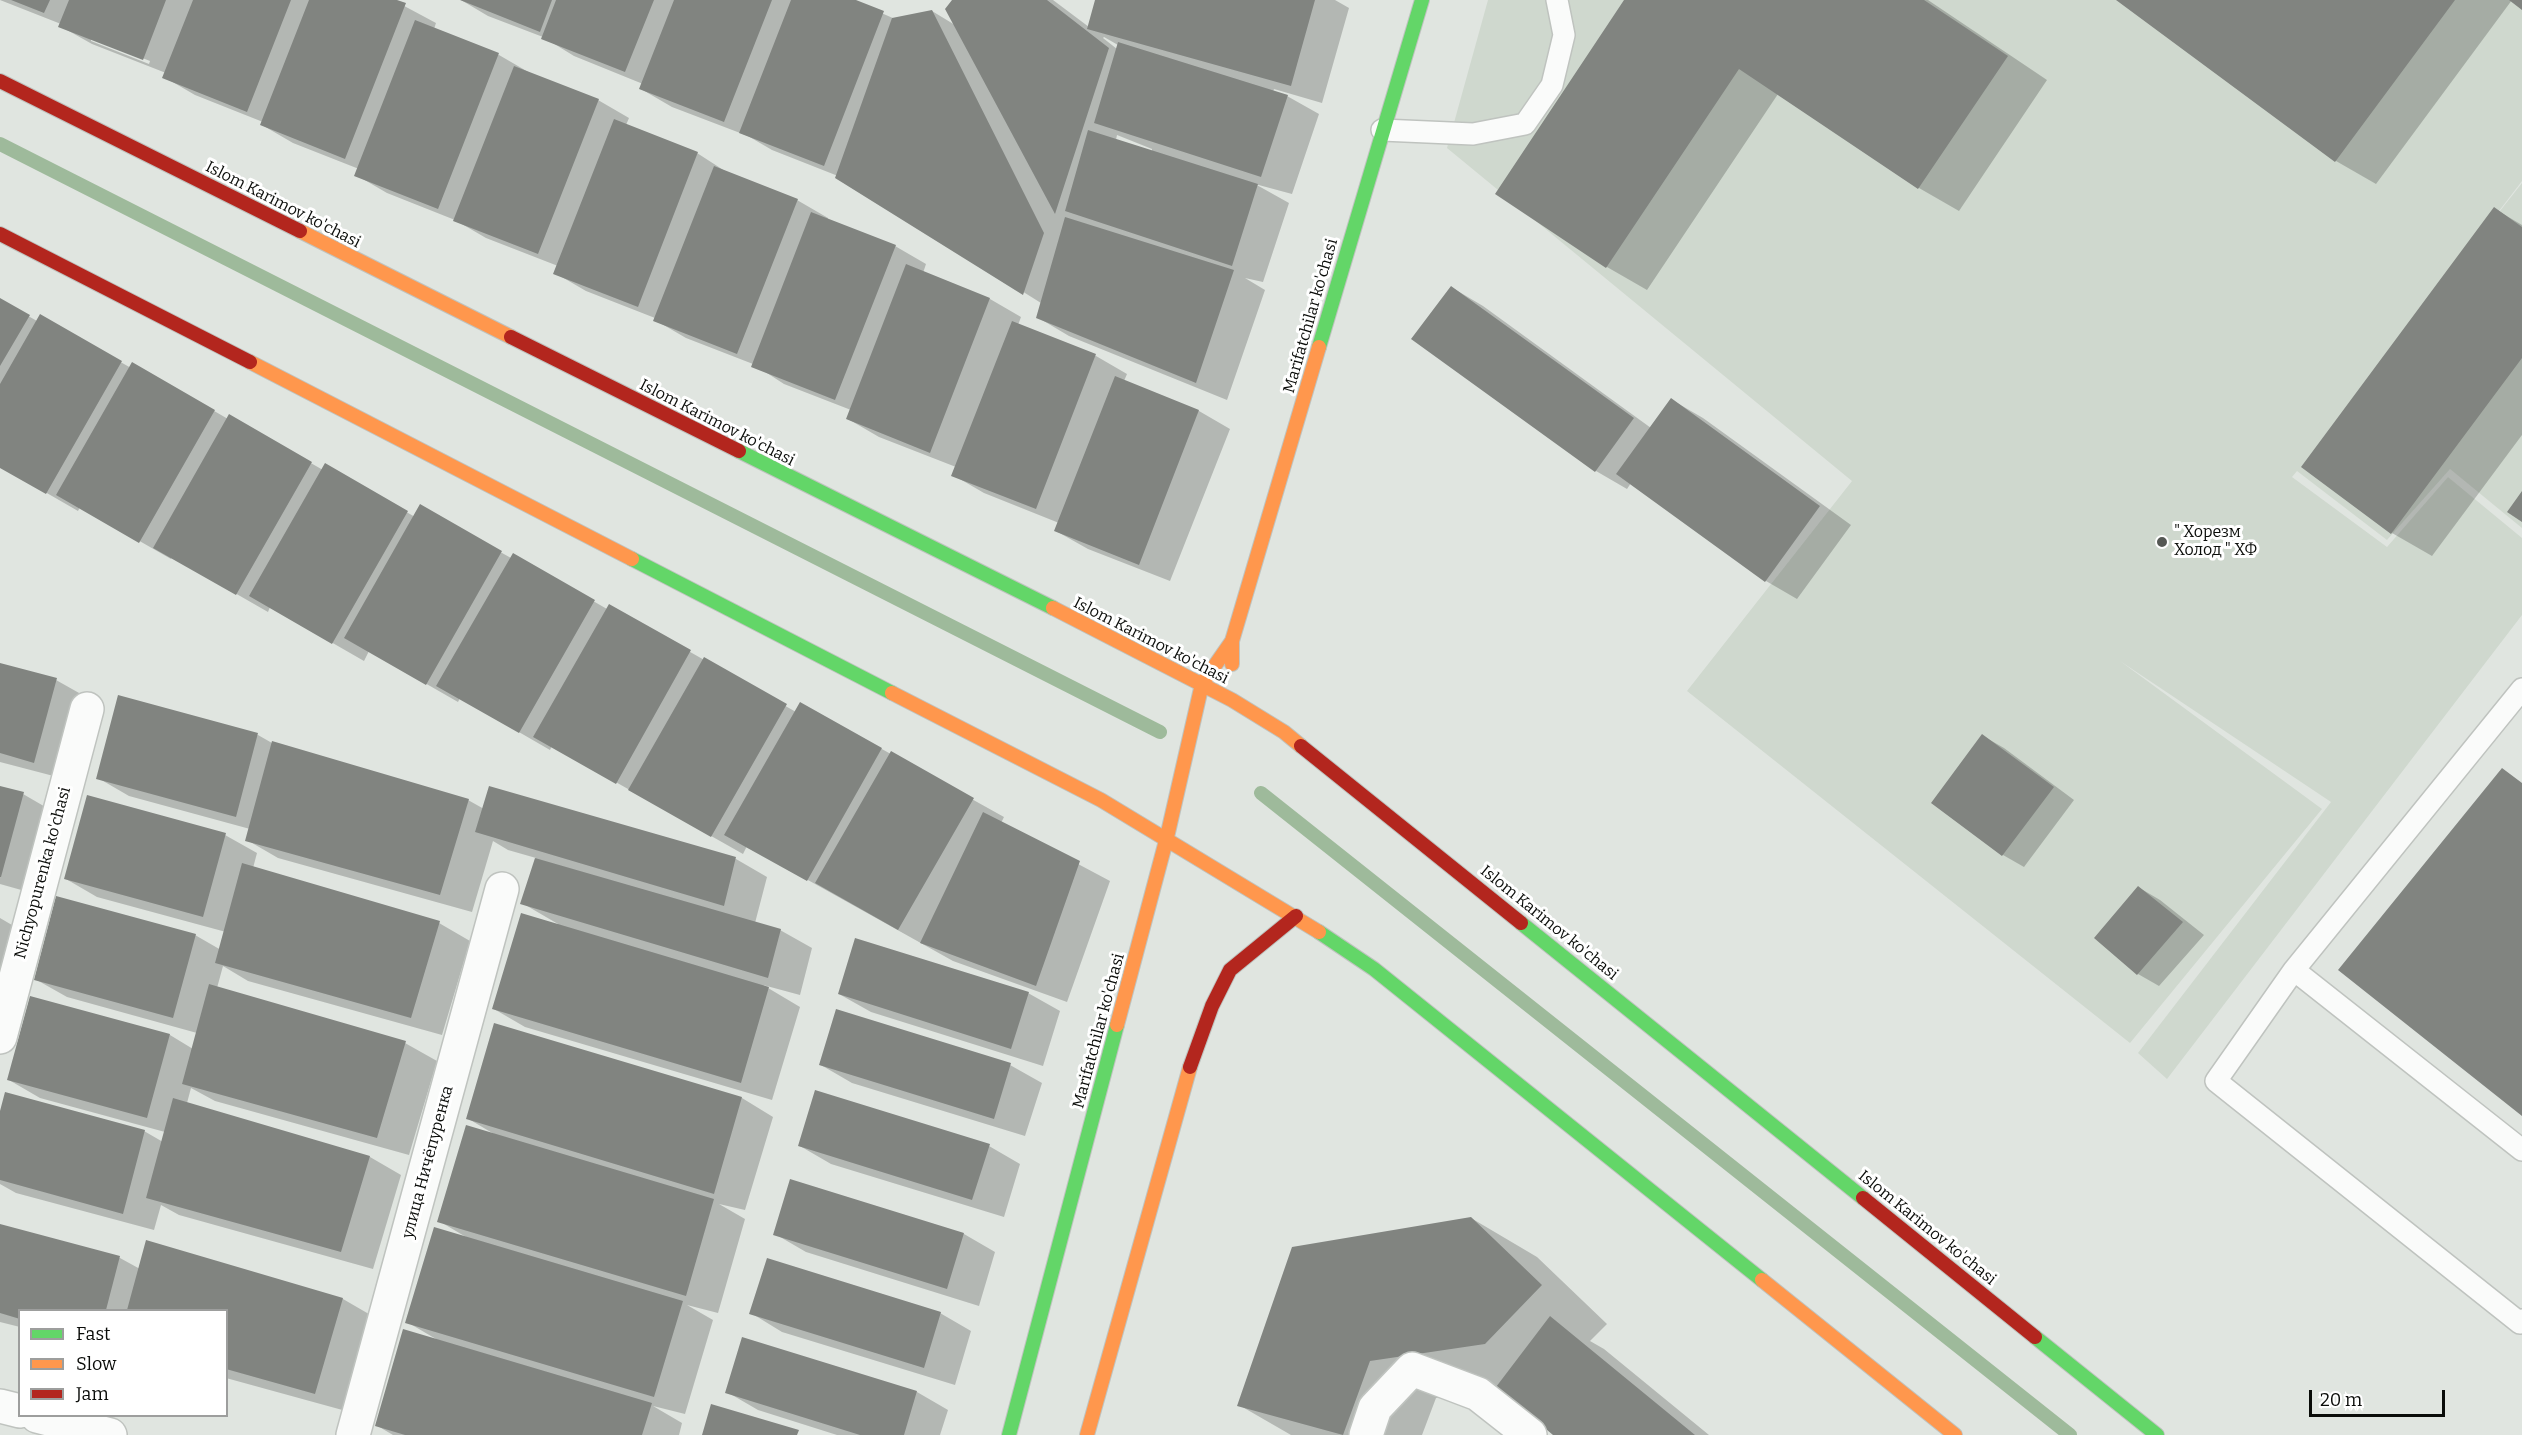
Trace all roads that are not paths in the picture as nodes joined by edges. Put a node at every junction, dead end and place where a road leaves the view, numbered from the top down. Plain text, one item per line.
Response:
1 (1422, 0) edge
2 (1557, 0) edge
3 (0, 81) edge
4 (1382, 130) junction
5 (0, 234) edge
6 (1232, 641) junction
7 (1202, 684) junction
8 (1232, 688) junction
9 (2522, 689) edge
10 (87, 709) dead end
11 (1167, 837) junction
12 (502, 889) dead end
13 (1296, 916) junction
14 (2294, 970) junction
15 (0, 1036) edge
16 (2522, 1150) edge
17 (2522, 1320) edge
18 (0, 1406) edge
19 (18, 1410) edge
20 (41, 1417) edge
21 (110, 1435) edge
22 (353, 1435) edge
23 (1009, 1435) edge
24 (1087, 1435) edge
25 (1366, 1435) edge
26 (1530, 1435) edge
27 (1954, 1435) edge
28 (2157, 1435) edge

1 - 4 main road, Marifatchilar ko'chasi
2 - 4 lane
3 - 7 main road, Islom Karimov ko'chasi
4 - 6 main road, Marifatchilar ko'chasi
5 - 11 main road
6 - 7 main road, Marifatchilar ko'chasi
6 - 8 main road, Marifatchilar ko'chasi
7 - 8 main road, Islom Karimov ko'chasi
7 - 11 main road, Marifatchilar ko'chasi
8 - 28 main road, Islom Karimov ko'chasi
9 - 14 lane
10 - 15 street, Nichyopurenka ko'chasi
11 - 13 main road
11 - 23 main road, Marifatchilar ko'chasi
12 - 22 street, улица Ничёпуренка
13 - 24 main road
13 - 27 main road
14 - 16 lane
14 - 17 lane
18 - 19 street
20 - 21 street
25 - 26 street

